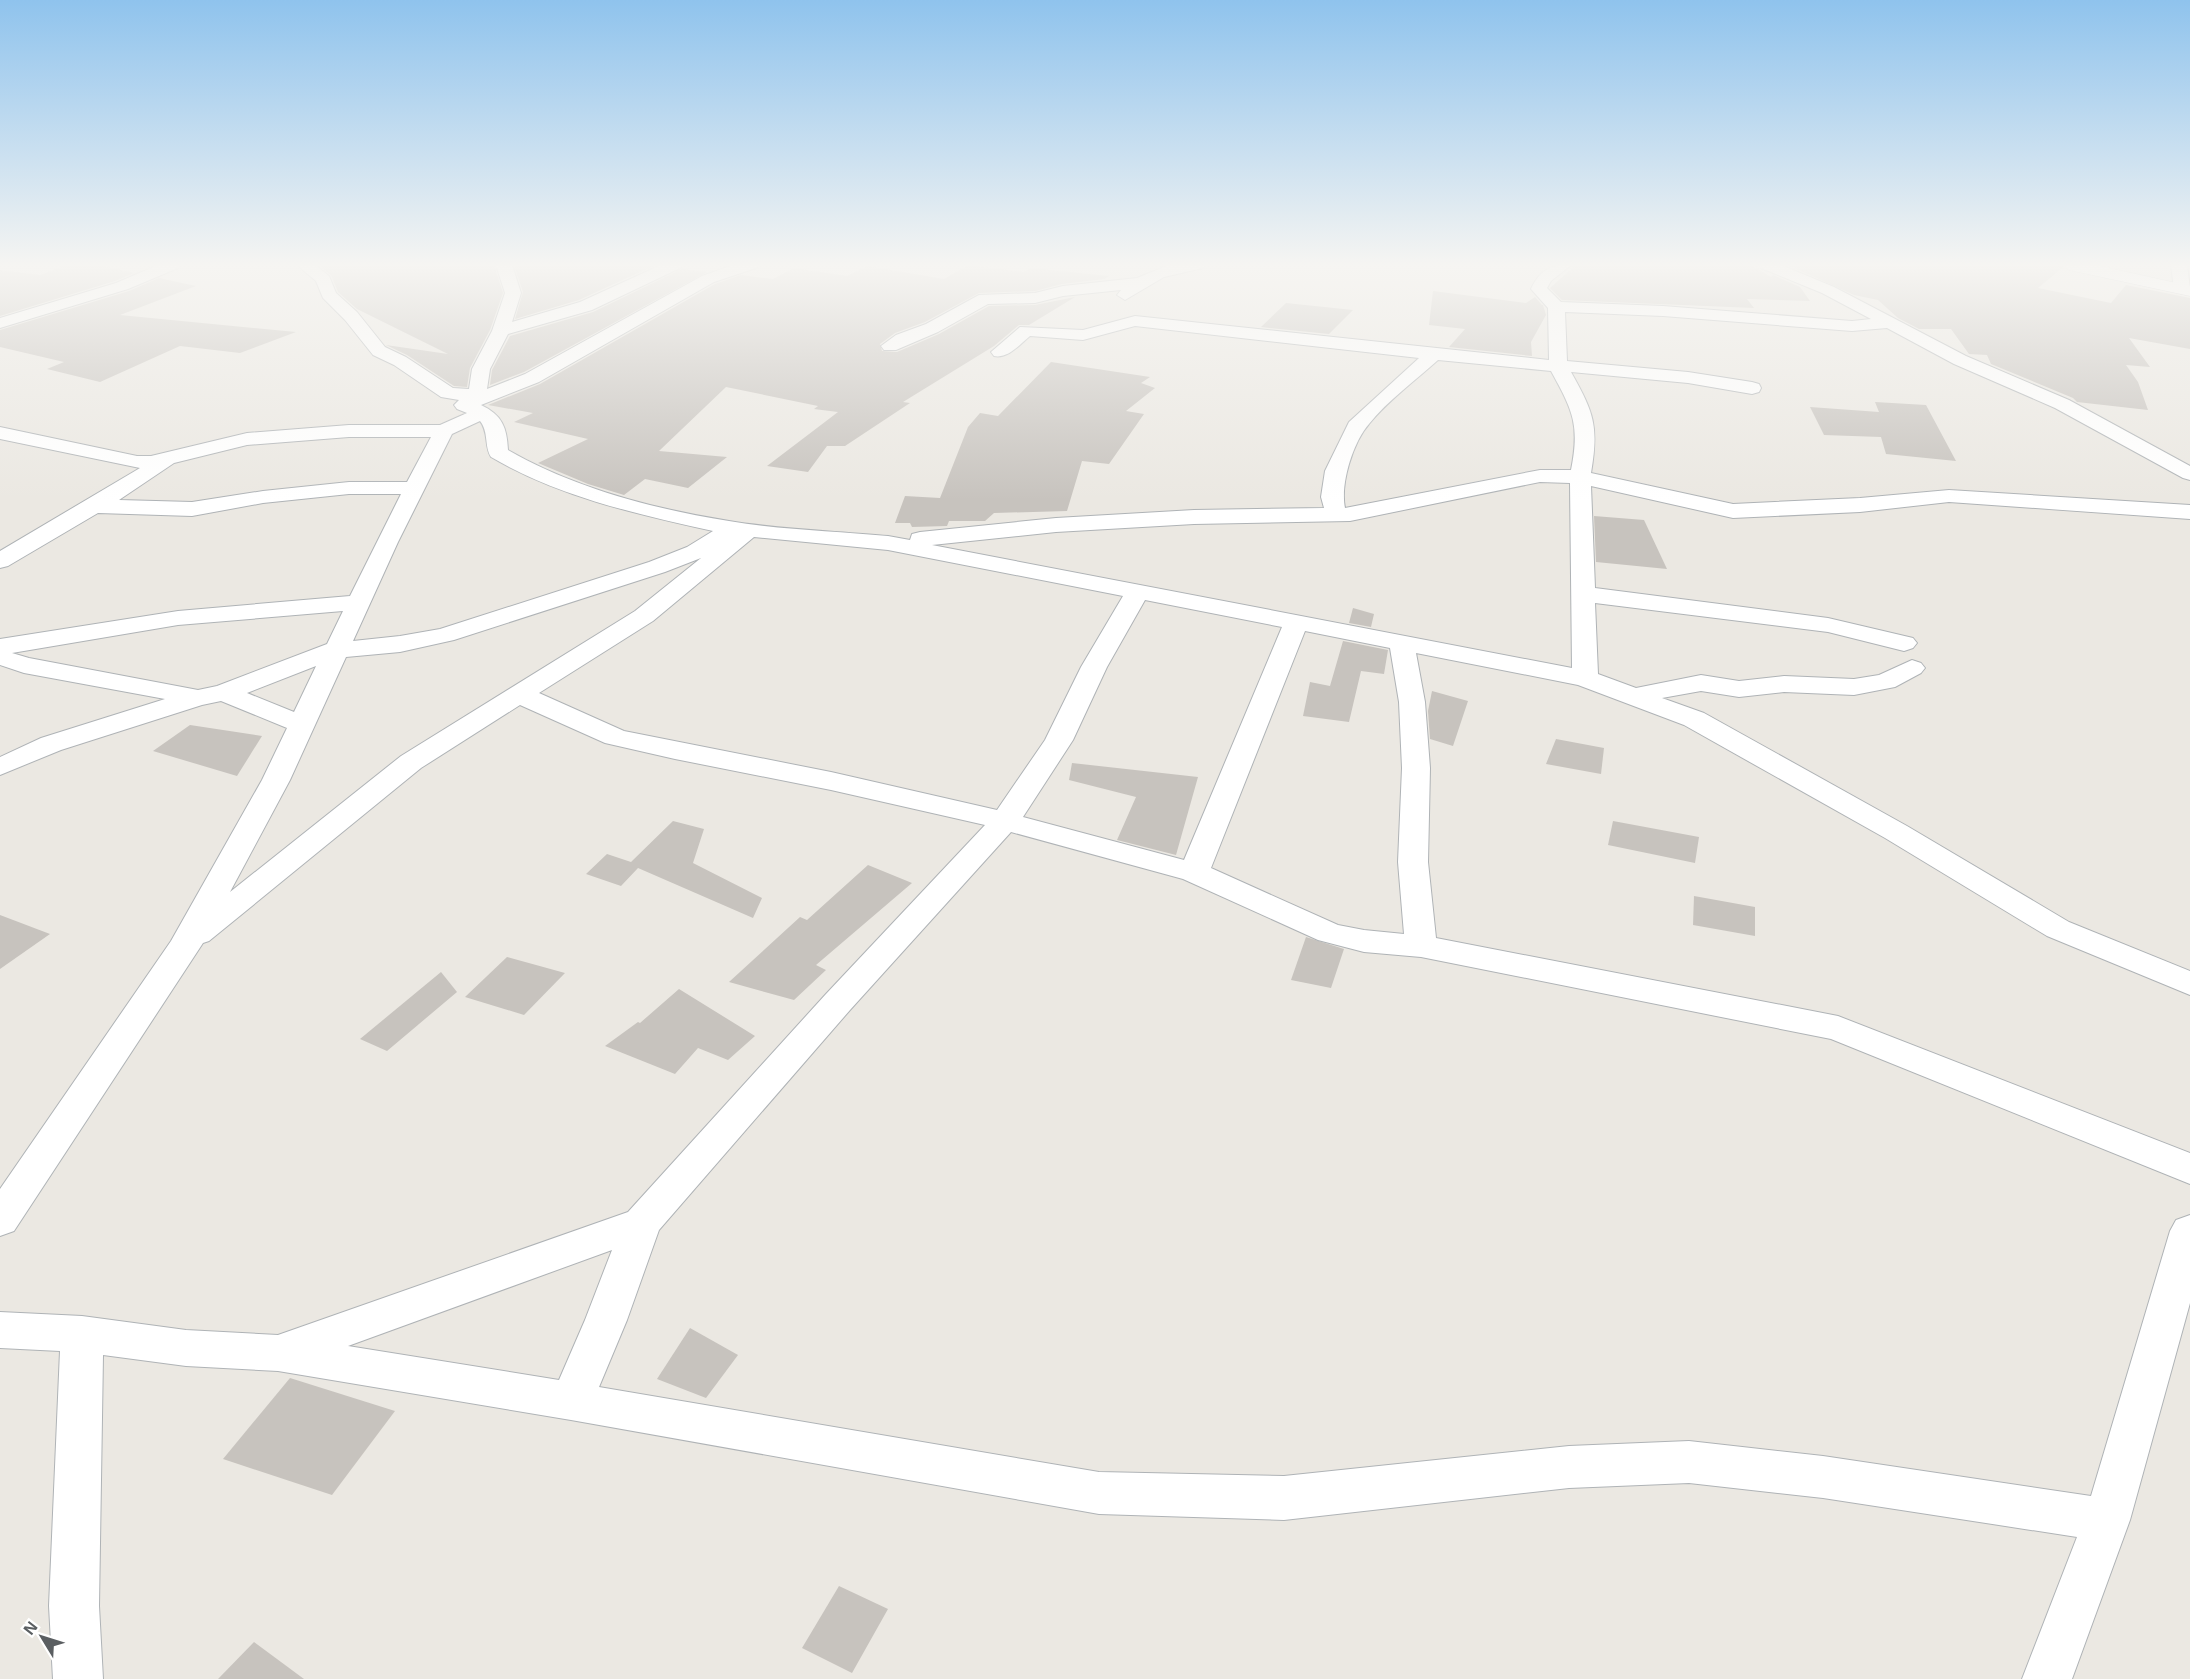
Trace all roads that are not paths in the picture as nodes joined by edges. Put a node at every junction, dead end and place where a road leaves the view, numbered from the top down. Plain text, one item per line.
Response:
1 (373, 343) edge
2 (494, 343) edge
3 (594, 343) edge
4 (895, 343) edge
5 (1011, 343) edge
6 (1345, 343) edge
7 (1557, 343) edge
8 (1928, 343) edge
9 (890, 346) dead end
10 (1000, 352) dead end
11 (1435, 353) junction
12 (1558, 366) junction
13 (1752, 388) dead end
14 (475, 405) junction
15 (444, 431) junction
16 (0, 433) edge
17 (168, 459) junction
18 (2190, 474) edge
19 (1580, 477) junction
20 (414, 488) junction
21 (94, 506) junction
22 (2190, 512) edge
23 (1336, 514) junction
24 (739, 529) junction
25 (888, 543) junction
26 (0, 561) edge
27 (1137, 593) junction
28 (1584, 594) junction
29 (360, 602) junction
30 (1296, 623) junction
31 (1402, 644) junction
32 (1904, 644) dead end
33 (0, 647) edge
34 (335, 650) junction
35 (12, 661) edge
36 (1912, 668) dead end
37 (1585, 678) junction
38 (0, 680) edge
39 (518, 694) junction
40 (210, 695) junction
41 (1637, 696) junction
42 (302, 724) junction
43 (0, 767) edge
44 (1005, 821) junction
45 (1194, 872) junction
46 (186, 944) junction
47 (1421, 946) junction
48 (2190, 984) edge
49 (2190, 1169) edge
50 (0, 1220) edge
51 (642, 1224) junction
52 (2190, 1231) edge
53 (0, 1330) edge
54 (82, 1334) junction
55 (278, 1353) junction
56 (572, 1401) junction
57 (2107, 1520) junction
58 (78, 1679) edge
59 (2047, 1679) edge

1 - 14 street
2 - 14 street
3 - 14 street
4 - 9 street
5 - 10 street
6 - 11 street
7 - 12 street
8 - 18 street
11 - 12 street
11 - 23 street
12 - 13 street
12 - 19 street
14 - 15 street
14 - 24 street
15 - 17 street
15 - 20 street
16 - 17 street
17 - 21 street
19 - 22 street
19 - 23 street
19 - 28 street
20 - 21 street
20 - 29 street
21 - 26 street
23 - 25 street
24 - 25 street
24 - 34 street
24 - 39 street
25 - 27 street
27 - 30 street
27 - 44 street
28 - 32 street
28 - 37 street
29 - 33 street
29 - 34 street
30 - 31 street
30 - 45 street
31 - 37 street
31 - 47 street
34 - 40 street
34 - 42 street
35 - 38 street
35 - 40 street
36 - 41 street
37 - 41 street
39 - 44 street
39 - 46 street
40 - 42 street
40 - 43 street
41 - 48 street
42 - 46 street
44 - 45 street
44 - 51 street
45 - 47 street
46 - 50 street
47 - 49 street
51 - 55 street
51 - 56 street
52 - 57 street
53 - 54 street
54 - 55 street
54 - 58 street
55 - 56 street
56 - 57 street
57 - 59 street

